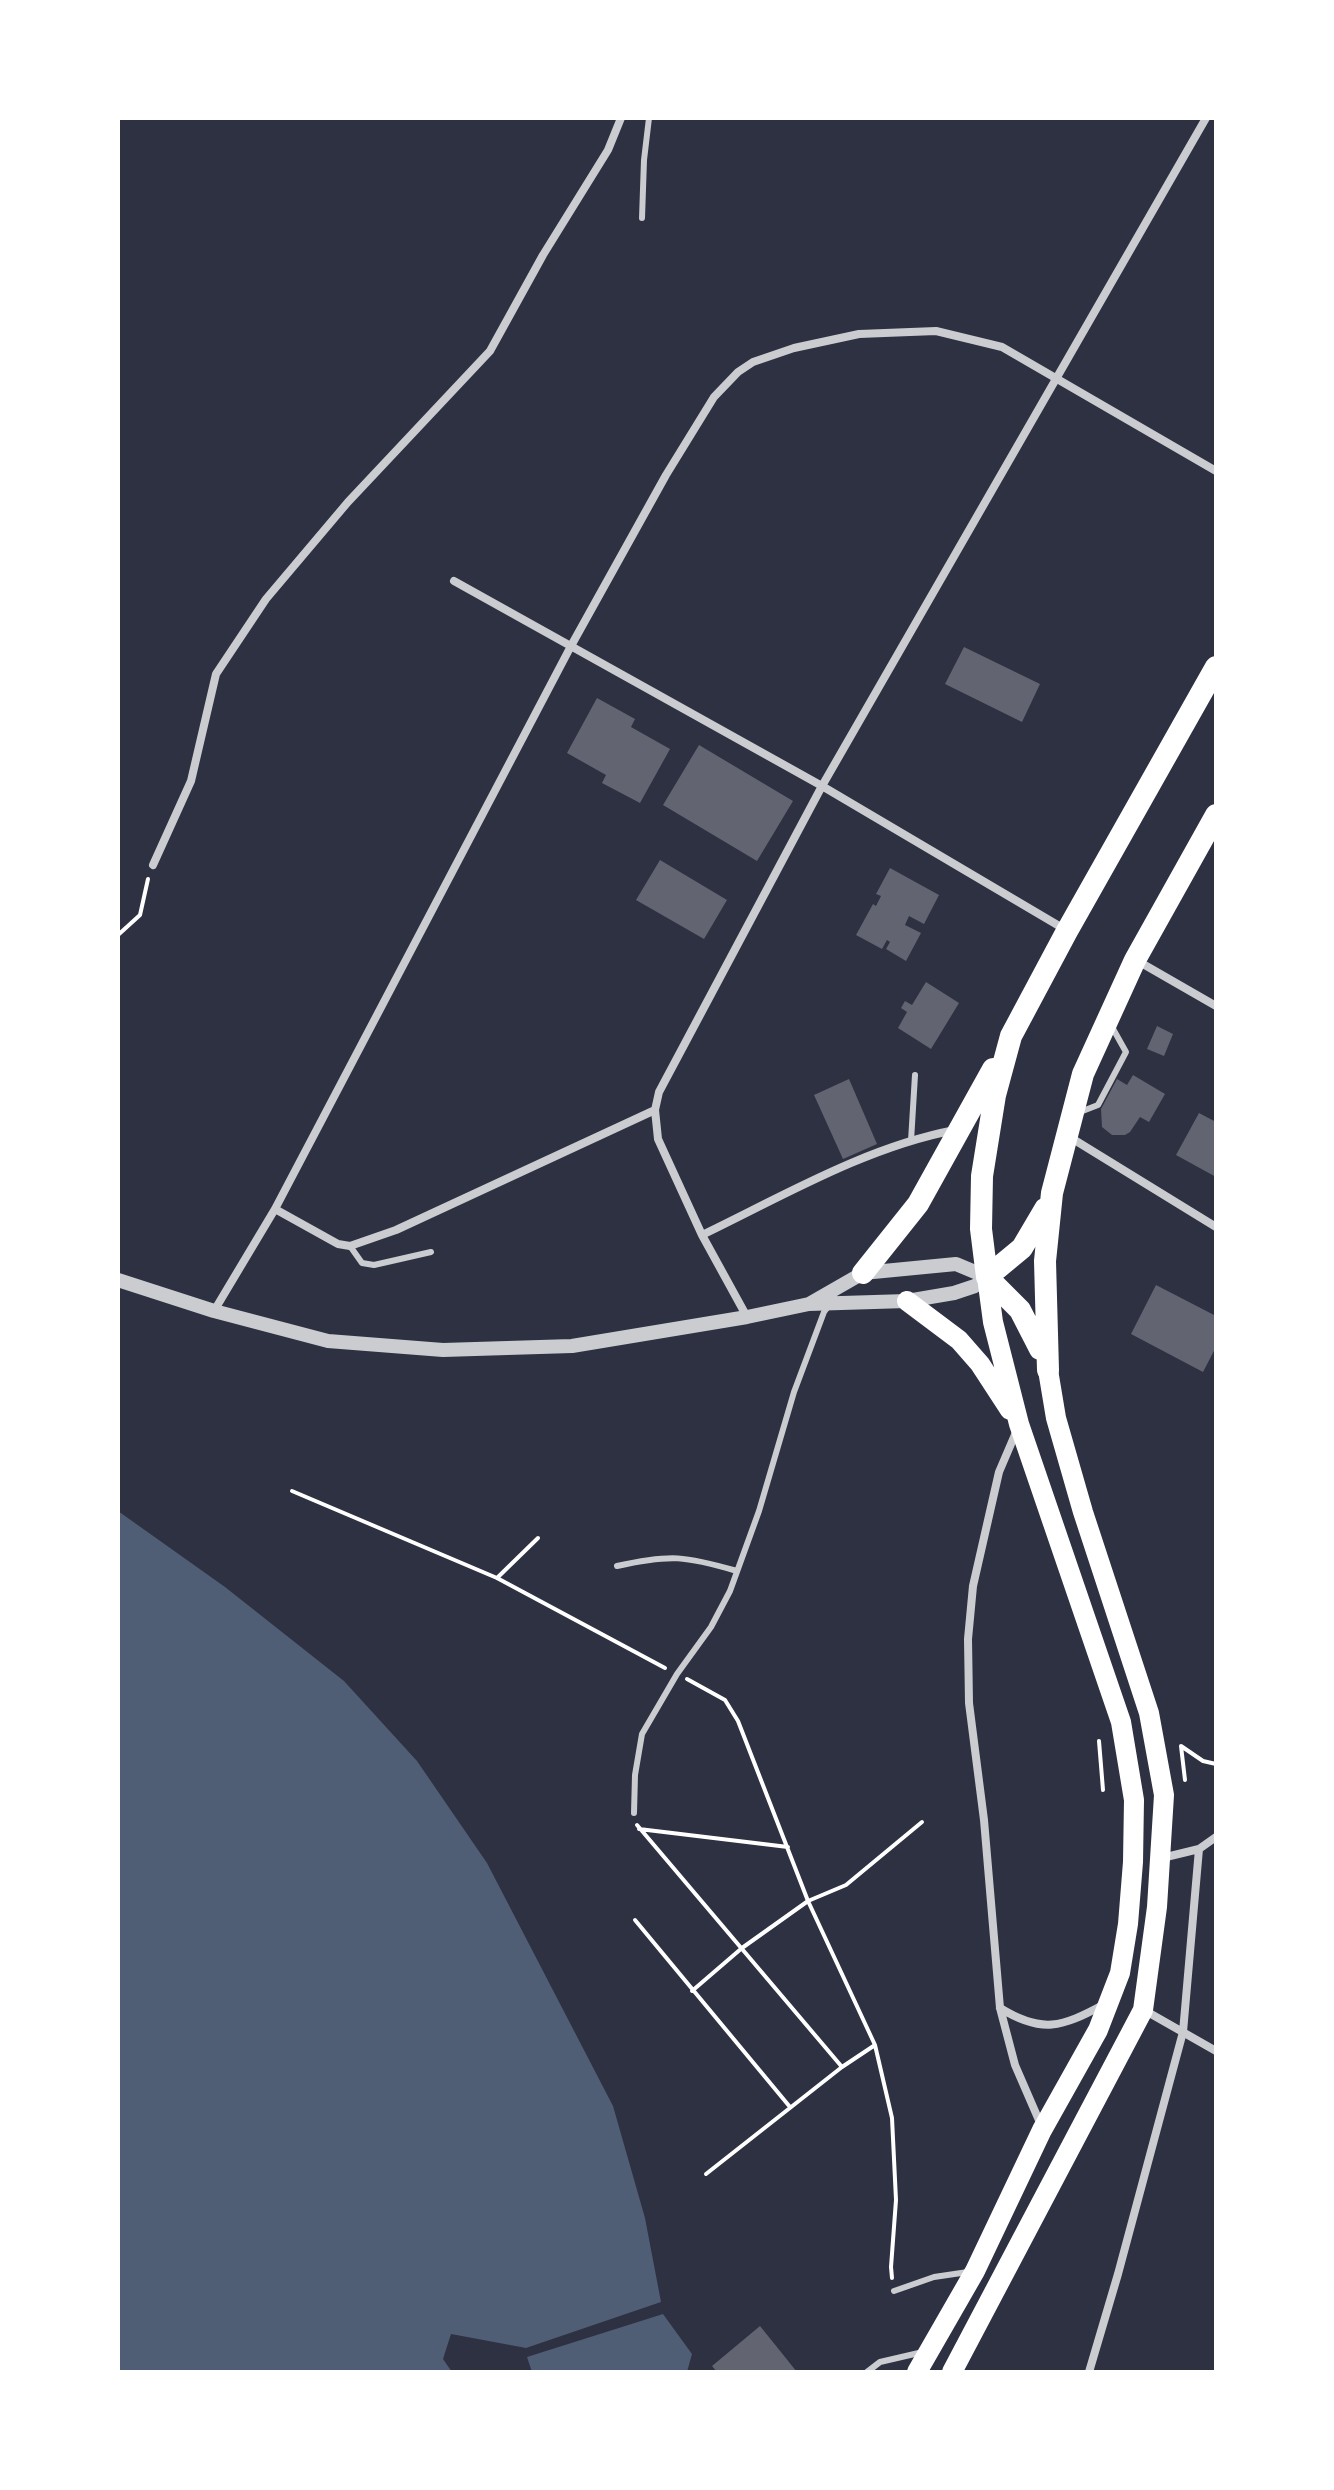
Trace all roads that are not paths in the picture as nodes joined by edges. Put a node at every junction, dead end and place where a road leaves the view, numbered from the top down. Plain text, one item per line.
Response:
1 (621, 118) edge
2 (649, 118) edge
3 (1206, 118) edge
4 (642, 218) dead end
5 (1055, 376) junction
6 (1216, 471) edge
7 (454, 581) dead end
8 (571, 646) junction
9 (1216, 667) edge
10 (822, 786) junction
11 (1216, 815) edge
12 (153, 865) road end
13 (1067, 931) junction
14 (1135, 960) junction
15 (1216, 1006) edge
16 (1011, 1036) junction
17 (915, 1075) dead end
18 (655, 1110) junction
19 (1070, 1125) junction
20 (962, 1129) junction
21 (911, 1141) junction
22 (1052, 1193) junction
23 (275, 1209) junction
24 (1216, 1227) edge
25 (702, 1235) junction
26 (350, 1246) junction
27 (431, 1252) dead end
28 (863, 1273) junction
29 (987, 1277) junction
30 (118, 1280) edge
31 (907, 1301) junction
32 (832, 1302) junction
33 (809, 1304) junction
34 (214, 1311) junction
35 (747, 1317) junction
36 (1048, 1370) junction
37 (1019, 1424) junction
38 (617, 1566) dead end
39 (737, 1571) junction
40 (634, 1813) road end
41 (1216, 1837) edge
42 (1199, 1849) junction
43 (1162, 1858) junction
44 (1110, 2001) junction
45 (1000, 2008) junction
46 (1143, 2010) junction
47 (1183, 2032) junction
48 (1216, 2051) edge
49 (1042, 2130) junction
50 (975, 2271) junction
51 (894, 2291) road end
52 (929, 2351) junction
53 (867, 2372) edge
54 (917, 2372) edge
55 (952, 2372) edge
56 (1089, 2372) edge

1 - 12 street
2 - 4 lane
3 - 5 street
5 - 6 street
5 - 8 street
5 - 10 street
7 - 8 street
8 - 10 street
8 - 23 street
9 - 13 highway
10 - 13 street
10 - 18 street
11 - 14 highway
13 - 16 highway
14 - 15 street
14 - 19 highway
16 - 20 highway
16 - 29 highway
17 - 21 lane
18 - 25 street
18 - 26 street
19 - 22 highway
19 - 24 street
20 - 21 street
20 - 28 highway
21 - 25 street
22 - 29 highway
22 - 36 highway
23 - 26 street
23 - 34 street
25 - 35 street
26 - 27 lane
28 - 29 street
28 - 33 street
29 - 31 street
29 - 36 highway
29 - 37 main road
30 - 34 street
31 - 32 street
31 - 37 main road
32 - 33 street
32 - 39 lane
33 - 35 street
34 - 35 street
36 - 43 main road
37 - 44 main road
37 - 45 street
38 - 39 lane
39 - 40 lane
41 - 42 street
42 - 43 street
42 - 47 street
43 - 46 main road
44 - 45 street
44 - 49 main road
45 - 49 street
46 - 47 street
46 - 55 main road
47 - 48 street
47 - 56 street
49 - 50 main road
50 - 51 lane
50 - 52 main road
52 - 53 lane
52 - 54 main road

